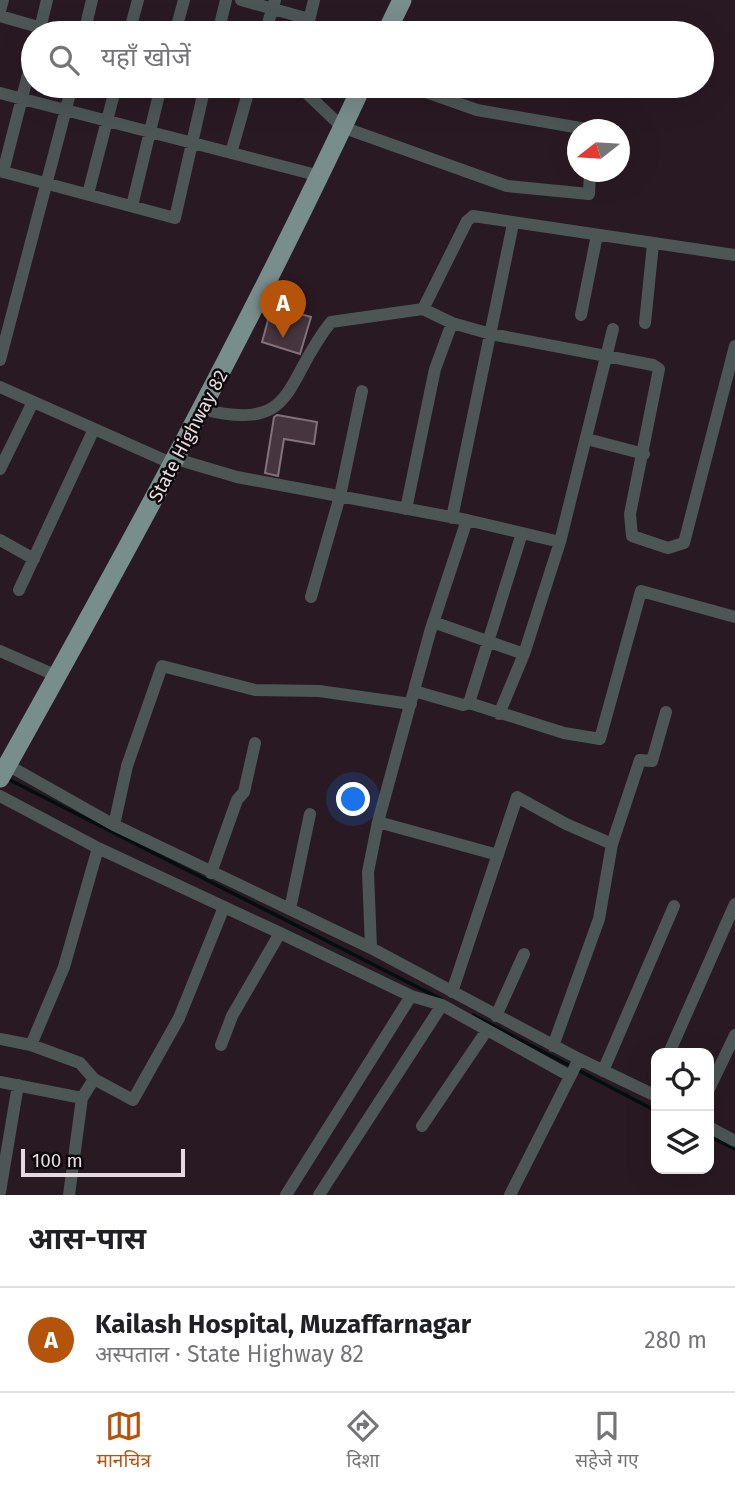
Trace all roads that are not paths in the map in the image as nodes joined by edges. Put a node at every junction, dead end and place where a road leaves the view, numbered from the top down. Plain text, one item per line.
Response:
1 (3, 0) edge
2 (47, 0) edge
3 (92, 0) edge
4 (138, 0) edge
5 (184, 0) edge
6 (226, 0) edge
7 (240, 0) edge
8 (314, 0) edge
9 (402, 0) edge
10 (274, 4) edge
11 (0, 13) edge
12 (309, 19) joint
13 (42, 21) edge
14 (87, 21) edge
15 (132, 21) edge
16 (178, 21) edge
17 (221, 21) edge
18 (269, 21) edge
19 (392, 21) edge
20 (21, 22) edge
21 (0, 93) edge
22 (21, 98) edge
23 (22, 98) joint
24 (69, 98) edge
25 (113, 98) edge
26 (158, 98) edge
27 (203, 98) edge
28 (247, 98) edge
29 (312, 98) edge
30 (356, 98) edge
31 (444, 98) edge
32 (66, 109) junction
33 (107, 120) junction
34 (567, 126) edge
35 (342, 127) junction
36 (150, 132) junction
37 (194, 143) junction
38 (231, 153) junction
39 (1, 172) edge
40 (320, 176) junction
41 (590, 182) edge
42 (47, 183) junction
43 (88, 194) junction
44 (132, 206) junction
45 (513, 224) junction
46 (597, 235) junction
47 (653, 244) junction
48 (735, 255) edge
49 (423, 310) junction
50 (581, 315) dead end
51 (452, 323) junction
52 (645, 323) dead end
53 (613, 329) dead end
54 (491, 334) junction
55 (735, 346) edge
56 (607, 359) junction
57 (0, 360) edge
58 (0, 387) edge
59 (362, 391) dead end
60 (33, 402) junction
61 (202, 409) junction
62 (93, 429) junction
63 (587, 439) junction
64 (644, 454) junction
65 (174, 462) junction
66 (0, 469) edge
67 (340, 495) junction
68 (406, 509) junction
69 (452, 518) junction
70 (467, 520) junction
71 (522, 533) junction
72 (0, 540) edge
73 (560, 542) junction
74 (34, 559) junction
75 (19, 590) dead end
76 (311, 597) dead end
77 (735, 617) edge
78 (433, 622) junction
79 (487, 641) junction
80 (0, 651) edge
81 (524, 654) junction
82 (57, 676) junction
83 (413, 697) junction
84 (469, 703) junction
85 (666, 712) dead end
86 (499, 714) junction
87 (255, 743) dead end
88 (3, 769) edge
89 (0, 796) edge
90 (310, 814) dead end
91 (378, 822) junction
92 (114, 825) junction
93 (612, 844) junction
94 (99, 848) junction
95 (498, 855) junction
96 (211, 873) junction
97 (735, 904) edge
98 (674, 906) dead end
99 (224, 907) junction
100 (290, 909) junction
101 (280, 933) junction
102 (370, 948) junction
103 (524, 954) dead end
104 (452, 992) junction
105 (411, 996) junction
106 (442, 1006) junction
107 (496, 1016) junction
108 (487, 1030) junction
109 (735, 1035) edge
110 (0, 1039) edge
111 (31, 1045) junction
112 (220, 1045) dead end
113 (553, 1046) junction
114 (671, 1048) edge
115 (574, 1068) junction
116 (603, 1071) junction
117 (714, 1079) edge
118 (94, 1080) junction
119 (0, 1082) edge
120 (18, 1085) junction
121 (651, 1089) edge
122 (82, 1098) junction
123 (422, 1126) dead end
124 (714, 1130) edge
125 (735, 1141) edge
126 (0, 1192) edge
127 (69, 1195) edge
128 (286, 1195) edge
129 (319, 1195) edge
130 (510, 1195) edge

1 - 11 street
2 - 13 street
3 - 14 street
4 - 15 street
5 - 16 street
6 - 17 street
7 - 10 street
8 - 12 street
9 - 19 main road
10 - 12 street
10 - 18 street
11 - 20 street
21 - 22 street
23 - 32 street
23 - 39 street
24 - 32 street
25 - 33 street
26 - 36 street
27 - 37 street
28 - 38 street
29 - 35 street
30 - 35 main road, State Highway 82
31 - 34 street
32 - 33 street
32 - 42 street
33 - 36 street
33 - 43 street
35 - 40 main road, State Highway 82
35 - 41 street
36 - 37 street
36 - 44 street
37 - 38 street
37 - 44 street
38 - 40 street
39 - 42 street
40 - 61 main road, State Highway 82
42 - 43 street
42 - 57 street
43 - 44 street
45 - 46 street
45 - 49 street
45 - 54 street
46 - 47 street
46 - 50 street
47 - 48 street
47 - 52 street
49 - 51 street
49 - 61 street
51 - 54 street
51 - 68 street
53 - 56 street
54 - 56 street
54 - 69 street
55 - 64 street
56 - 63 street
56 - 64 street
58 - 60 street
59 - 67 street
60 - 62 street
60 - 66 street
61 - 65 main road, State Highway 82
62 - 65 street
62 - 74 street
63 - 64 street
63 - 73 street
65 - 67 street
65 - 82 main road, State Highway 82
67 - 68 street
67 - 76 street
68 - 69 street
69 - 70 street
70 - 71 street
70 - 78 street
71 - 73 street
71 - 79 street
72 - 74 street
73 - 81 street
74 - 75 street
77 - 86 street
78 - 79 street
78 - 83 street
79 - 81 street
79 - 84 street
80 - 82 street
81 - 86 street
82 - 88 main road, State Highway 82
83 - 84 street
83 - 91 street
83 - 92 street
84 - 86 street
85 - 93 street
87 - 96 street
88 - 92 street
89 - 94 street
90 - 100 street
91 - 95 street
91 - 102 street
92 - 96 street
93 - 95 street
93 - 113 street
94 - 99 street
94 - 111 street
95 - 104 street
96 - 100 street
97 - 114 street
98 - 116 street
99 - 101 street
99 - 118 street
100 - 102 street
101 - 105 street
101 - 112 street
102 - 104 street
103 - 107 street
104 - 107 street
105 - 106 street
105 - 128 street
106 - 108 street
106 - 129 street
107 - 113 street
108 - 115 street
108 - 123 street
109 - 117 street
110 - 111 street
111 - 118 street
113 - 115 street
115 - 116 street
115 - 130 street
116 - 121 street
118 - 122 street
119 - 120 street
120 - 122 street
120 - 126 street
122 - 127 street
124 - 125 street

